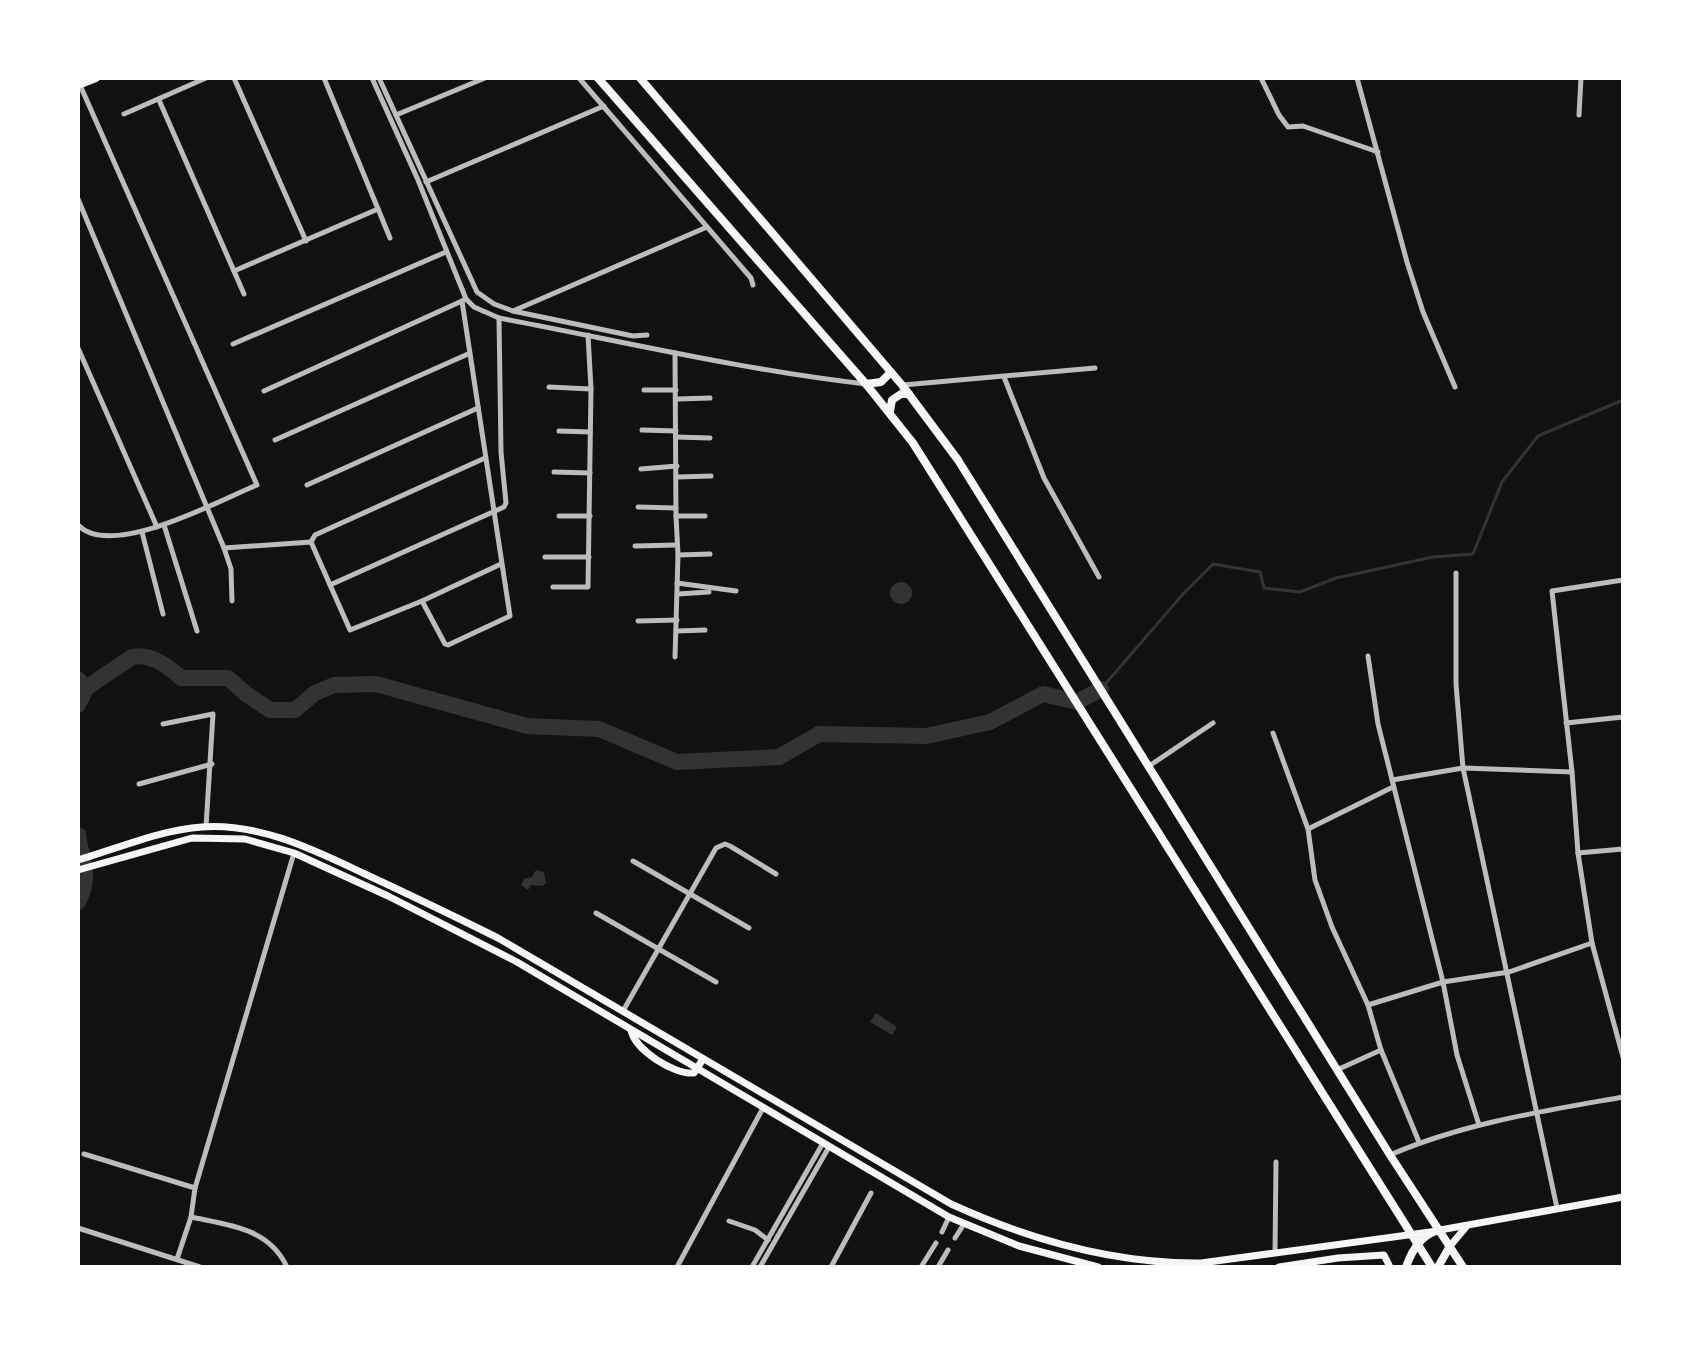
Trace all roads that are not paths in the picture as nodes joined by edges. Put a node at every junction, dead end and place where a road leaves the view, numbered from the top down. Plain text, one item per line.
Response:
1 (96, 78) edge
2 (206, 78) edge
3 (324, 78) edge
4 (372, 78) edge
5 (379, 78) edge
6 (485, 78) edge
7 (579, 78) edge
8 (598, 78) edge
9 (640, 78) edge
10 (1261, 78) edge
11 (1357, 78) edge
12 (1581, 78) edge
13 (234, 79) edge
14 (79, 85) edge
15 (159, 100) junction
16 (604, 106) junction
17 (124, 114) dead end
18 (396, 115) junction
19 (1579, 115) dead end
20 (1378, 152) junction
21 (426, 182) junction
22 (78, 199) edge
23 (378, 209) junction
24 (707, 227) junction
25 (390, 238) dead end
26 (306, 241) junction
27 (446, 252) junction
28 (234, 271) junction
29 (753, 285) dead end
30 (244, 294) dead end
31 (464, 300) junction
32 (513, 311) junction
33 (499, 318) junction
34 (588, 335) junction
35 (647, 335) dead end
36 (233, 344) dead end
37 (78, 348) edge
38 (675, 353) junction
39 (468, 354) junction
40 (1095, 368) dead end
41 (891, 372) junction
42 (1004, 377) junction
43 (866, 384) junction
44 (902, 385) junction
45 (549, 387) dead end
46 (1455, 387) dead end
47 (591, 389) junction
48 (644, 390) dead end
49 (676, 390) junction
50 (264, 391) dead end
51 (909, 394) junction
52 (710, 398) dead end
53 (677, 399) junction
54 (478, 408) junction
55 (890, 411) junction
56 (642, 430) dead end
57 (559, 431) dead end
58 (590, 432) junction
59 (676, 434) junction
60 (710, 438) dead end
61 (275, 440) dead end
62 (485, 458) junction
63 (677, 466) junction
64 (641, 469) dead end
65 (554, 472) dead end
66 (590, 473) junction
67 (711, 476) dead end
68 (677, 477) junction
69 (307, 485) dead end
70 (208, 506) junction
71 (638, 507) dead end
72 (676, 508) junction
73 (493, 512) junction
74 (559, 516) dead end
75 (590, 516) junction
76 (676, 516) junction
77 (705, 516) dead end
78 (78, 525) edge
79 (164, 525) junction
80 (157, 527) junction
81 (142, 532) junction
82 (311, 542) junction
83 (677, 545) junction
84 (635, 546) dead end
85 (224, 548) junction
86 (710, 554) dead end
87 (678, 555) junction
88 (545, 557) dead end
89 (589, 557) junction
90 (501, 564) junction
91 (1456, 573) dead end
92 (1099, 577) dead end
93 (1623, 580) edge
94 (677, 583) junction
95 (330, 585) junction
96 (553, 587) dead end
97 (736, 591) dead end
98 (709, 592) dead end
99 (678, 594) junction
100 (232, 601) dead end
101 (422, 601) junction
102 (163, 614) dead end
103 (677, 620) junction
104 (638, 621) dead end
105 (705, 630) dead end
106 (197, 631) dead end
107 (677, 631) junction
108 (1368, 656) dead end
109 (675, 657) dead end
110 (1623, 717) edge
111 (1213, 723) dead end
112 (1566, 723) junction
113 (163, 724) dead end
114 (1273, 733) dead end
115 (212, 764) junction
116 (1148, 767) junction
117 (1463, 768) junction
118 (1572, 772) junction
119 (1393, 783) junction
120 (139, 784) dead end
121 (206, 827) junction
122 (1308, 829) junction
123 (1623, 849) edge
124 (294, 853) junction
125 (1578, 853) junction
126 (78, 860) edge
127 (633, 861) dead end
128 (78, 870) edge
129 (776, 874) dead end
130 (690, 894) junction
131 (596, 913) dead end
132 (749, 928) dead end
133 (1592, 943) junction
134 (659, 949) junction
135 (1509, 972) junction
136 (716, 982) dead end
137 (1443, 982) junction
138 (1368, 1005) junction
139 (623, 1012) junction
140 (1381, 1050) junction
141 (1623, 1057) edge
142 (703, 1059) junction
143 (698, 1068) junction
144 (1339, 1069) junction
145 (1623, 1097) edge
146 (763, 1108) junction
147 (1538, 1112) junction
148 (1479, 1125) junction
149 (1419, 1142) junction
150 (826, 1145) junction
151 (84, 1154) dead end
152 (1390, 1155) junction
153 (1276, 1162) dead end
154 (195, 1188) junction
155 (871, 1193) dead end
156 (1623, 1197) edge
157 (1557, 1208) junction
158 (191, 1217) junction
159 (949, 1217) junction
160 (729, 1221) dead end
161 (964, 1224) junction
162 (1468, 1226) junction
163 (78, 1228) edge
164 (1440, 1230) junction
165 (942, 1232) dead end
166 (1430, 1232) junction
167 (1409, 1235) junction
168 (955, 1238) dead end
169 (768, 1240) junction
170 (936, 1243) dead end
171 (1417, 1246) junction
172 (1450, 1246) junction
173 (948, 1250) dead end
174 (1275, 1255) junction
175 (177, 1259) junction
176 (200, 1267) edge
177 (287, 1267) edge
178 (677, 1267) edge
179 (752, 1267) edge
180 (760, 1267) edge
181 (831, 1267) edge
182 (921, 1267) edge
183 (938, 1267) edge
184 (1098, 1267) edge
185 (1282, 1267) edge
186 (1390, 1267) edge
187 (1406, 1267) edge
188 (1435, 1267) edge
189 (1463, 1267) edge

1 - 14 main road
2 - 15 street
3 - 23 street
4 - 27 street
5 - 18 street
6 - 18 street
7 - 16 street
8 - 43 main road
9 - 41 main road
10 - 20 street
11 - 20 street
12 - 19 street
13 - 26 street
14 - 70 street
15 - 17 street
15 - 28 street
16 - 21 street
16 - 24 street
18 - 21 street
20 - 46 street
21 - 32 street
22 - 70 street
23 - 25 street
23 - 26 street
24 - 29 street
24 - 32 street
26 - 28 street
27 - 31 street
27 - 36 street
28 - 30 street
31 - 33 street
31 - 39 street
31 - 50 street
32 - 35 street
33 - 34 street
33 - 73 street
34 - 38 street
34 - 47 street
37 - 80 street
38 - 43 street
38 - 49 street
39 - 54 street
39 - 61 street
40 - 42 street
41 - 43 main road
41 - 44 main road
42 - 44 street
42 - 92 street
43 - 55 main road
44 - 51 main road
45 - 47 street
47 - 58 street
48 - 49 street
49 - 53 street
51 - 55 main road
51 - 116 main road
52 - 53 street
53 - 59 street
54 - 62 street
54 - 69 street
55 - 167 main road
56 - 59 street
57 - 58 street
58 - 66 street
59 - 60 street
59 - 63 street
62 - 73 street
62 - 82 street
63 - 64 street
63 - 68 street
65 - 66 street
66 - 75 street
67 - 68 street
68 - 72 street
70 - 79 street
70 - 85 street
71 - 72 street
72 - 76 street
73 - 90 street
73 - 95 street
74 - 75 street
75 - 89 street
76 - 77 street
76 - 83 street
78 - 81 street
79 - 80 street
79 - 106 street
80 - 81 street
81 - 102 street
82 - 85 street
82 - 95 street
83 - 84 street
83 - 87 street
85 - 100 street
86 - 87 street
87 - 94 street
88 - 89 street
89 - 96 street
90 - 101 street
90 - 101 street
91 - 117 street
93 - 112 street
94 - 97 street
94 - 99 street
95 - 101 street
98 - 99 street
99 - 103 street
103 - 104 street
103 - 107 street
105 - 107 street
107 - 109 street
108 - 119 street
110 - 112 street
111 - 116 street
112 - 118 street
113 - 115 street
114 - 122 street
115 - 120 street
115 - 121 street
116 - 144 main road
117 - 118 street
117 - 119 street
117 - 135 street
118 - 125 street
119 - 122 street
119 - 137 street
121 - 126 main road
121 - 139 main road
122 - 138 street
123 - 125 street
124 - 128 main road
124 - 143 main road
124 - 154 street
125 - 133 street
127 - 130 street
129 - 130 street
130 - 132 street
130 - 134 street
131 - 134 street
133 - 135 street
133 - 141 street
134 - 136 street
134 - 139 street
135 - 137 street
135 - 147 street
137 - 138 street
137 - 148 street
138 - 140 street
139 - 142 main road
140 - 144 street
140 - 149 street
142 - 143 main road
142 - 174 main road
143 - 146 main road
144 - 152 main road
145 - 147 street
146 - 150 main road
146 - 178 street
147 - 148 street
147 - 157 street
148 - 149 street
149 - 152 street
150 - 159 main road
150 - 169 street
150 - 180 street
151 - 154 street
152 - 164 main road
153 - 174 street
154 - 158 street
155 - 181 street
156 - 157 main road
157 - 162 main road
158 - 175 street
158 - 177 street
159 - 161 main road
159 - 165 street
160 - 169 street
161 - 168 street
161 - 184 main road
162 - 164 main road
162 - 172 main road
163 - 175 street
164 - 166 main road
164 - 172 main road
166 - 167 main road
166 - 171 main road
167 - 171 main road
167 - 174 main road
169 - 179 street
170 - 182 street
171 - 187 main road
171 - 188 main road
172 - 188 main road
172 - 189 main road
173 - 183 street
175 - 176 street
185 - 186 main road

